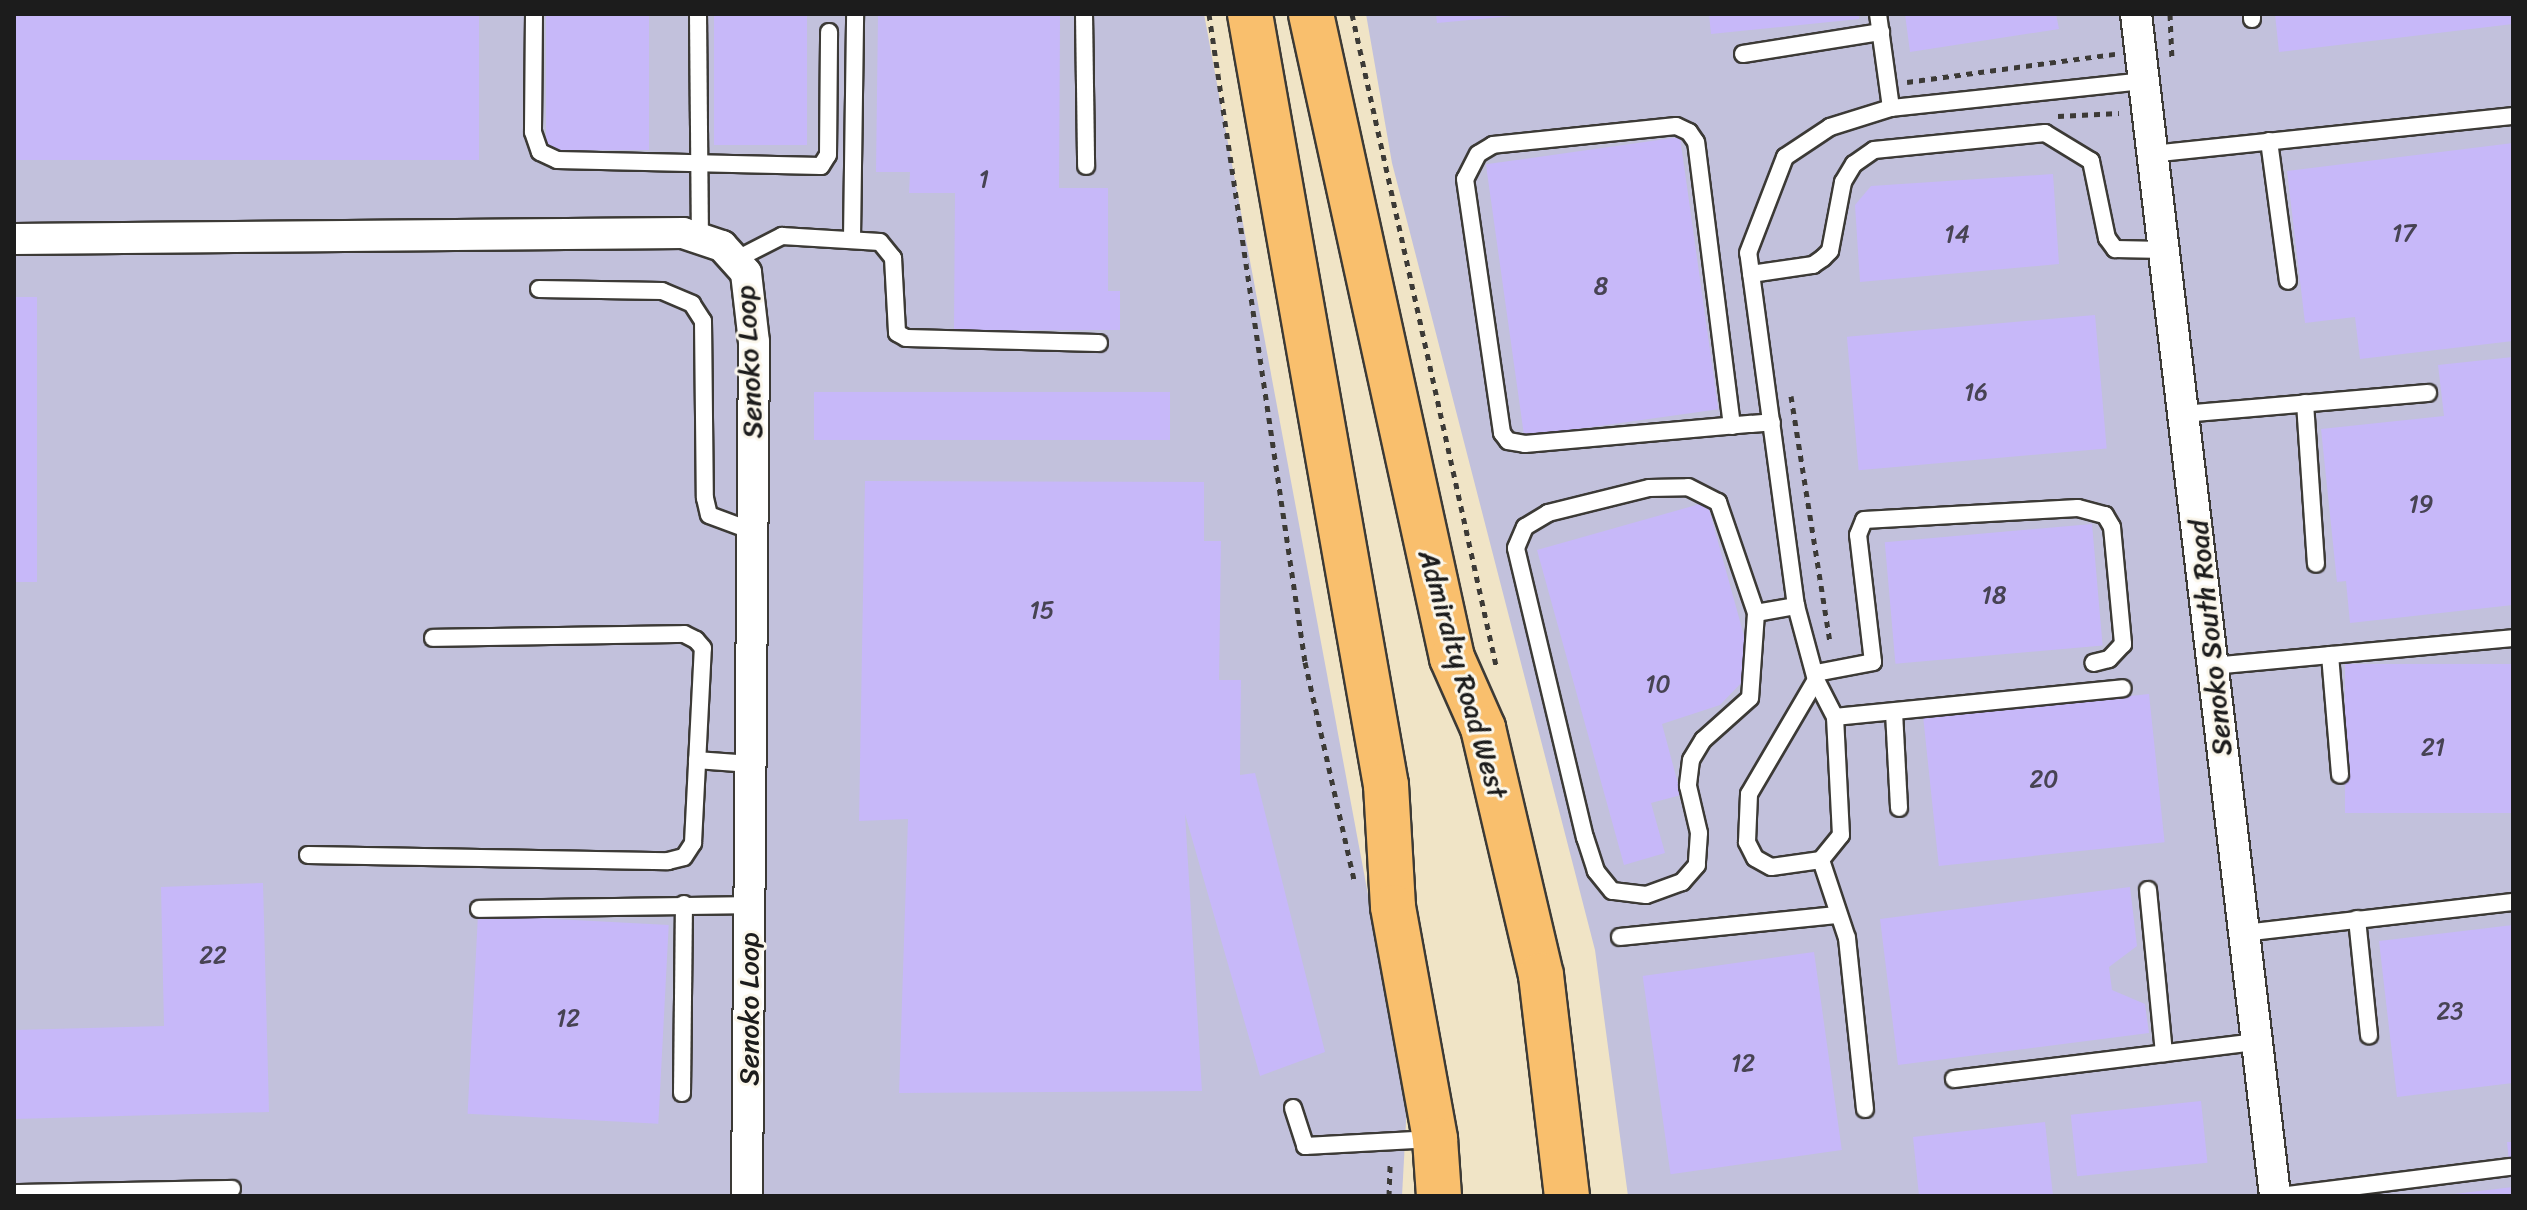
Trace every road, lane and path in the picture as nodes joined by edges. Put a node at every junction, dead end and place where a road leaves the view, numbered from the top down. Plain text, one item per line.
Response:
1 (534, 14) edge
2 (698, 14) edge
3 (855, 14) edge
4 (1084, 14) edge
5 (1209, 14) edge
6 (1250, 14) edge
7 (1311, 14) edge
8 (1352, 14) edge
9 (1878, 14) edge
10 (2136, 14) edge
11 (2170, 14) edge
12 (829, 32) dead end
13 (1881, 32) junction
14 (2172, 33) dead end
15 (1743, 54) dead end
16 (2142, 81) junction
17 (1891, 108) junction
18 (2127, 112) dead end
19 (2051, 116) dead end
20 (2513, 116) edge
21 (2269, 141) junction
22 (2151, 154) junction
23 (700, 164) junction
24 (1086, 166) dead end
25 (852, 238) junction
26 (14, 239) edge
27 (700, 239) junction
28 (2165, 250) junction
29 (735, 260) junction
30 (1751, 274) junction
31 (2288, 281) dead end
32 (539, 289) dead end
33 (1099, 343) dead end
34 (1790, 389) dead end
35 (2428, 393) dead end
36 (2305, 403) junction
37 (2182, 414) junction
38 (1772, 422) junction
39 (1732, 426) junction
40 (752, 531) junction
41 (2316, 564) dead end
42 (1796, 606) junction
43 (1756, 613) junction
44 (433, 638) dead end
45 (2513, 638) edge
46 (2330, 655) junction
47 (2093, 663) dead end
48 (2212, 666) junction
49 (1497, 671) dead end
50 (1835, 672) junction
51 (1816, 676) junction
52 (2123, 688) dead end
53 (1894, 712) junction
54 (1835, 717) junction
55 (697, 760) junction
56 (750, 764) junction
57 (2340, 775) dead end
58 (1899, 808) dead end
59 (308, 855) dead end
60 (1821, 860) junction
61 (2148, 890) dead end
62 (1357, 895) dead end
63 (2513, 902) edge
64 (684, 904) junction
65 (750, 905) junction
66 (479, 909) dead end
67 (1836, 915) junction
68 (2357, 919) junction
69 (2244, 933) junction
70 (1620, 937) dead end
71 (2369, 1035) dead end
72 (2257, 1042) junction
73 (2164, 1053) junction
74 (1954, 1079) dead end
75 (682, 1093) dead end
76 (1293, 1108) dead end
77 (1865, 1109) dead end
78 (1435, 1139) junction
79 (1390, 1145) junction
80 (2510, 1167) dead end
81 (232, 1189) dead end
82 (2392, 1189) edge
83 (14, 1193) edge
84 (747, 1196) edge
85 (1389, 1196) edge
86 (1439, 1196) edge
87 (1567, 1196) edge
88 (2277, 1196) edge

1 - 23 lane
2 - 23 lane
3 - 25 lane
4 - 24 lane
5 - 62 path
6 - 78 main road
7 - 87 main road, Admiralty Road West
8 - 49 path
9 - 13 lane
10 - 16 street, Senoko South Road
11 - 14 path
12 - 23 lane
13 - 15 lane
13 - 17 lane
16 - 17 lane
16 - 22 street, Senoko South Road
17 - 30 lane
18 - 19 path
20 - 21 lane
21 - 22 lane
21 - 31 lane
22 - 28 street, Senoko South Road
23 - 27 lane
25 - 29 lane
25 - 33 lane
26 - 27 street, Senoko Loop
27 - 29 street, Senoko Loop
28 - 30 lane
28 - 37 street, Senoko South Road
29 - 40 street, Senoko Loop
30 - 38 lane
32 - 40 lane
34 - 50 path
35 - 36 lane
36 - 37 lane
36 - 41 lane
37 - 48 street, Senoko South Road
38 - 39 lane
38 - 42 lane
39 - 39 lane
40 - 56 street, Senoko Loop
42 - 43 lane
42 - 51 lane
43 - 43 lane
44 - 55 lane
45 - 46 lane
46 - 48 lane
46 - 57 lane
47 - 50 lane
48 - 69 street, Senoko South Road
50 - 51 lane
51 - 54 lane
51 - 60 lane
52 - 53 lane
53 - 54 lane
53 - 58 lane
54 - 60 lane
55 - 56 lane
55 - 59 lane
56 - 65 street, Senoko Loop
60 - 67 lane
61 - 73 lane
63 - 68 lane
64 - 65 lane
64 - 66 lane
64 - 75 lane
65 - 84 street, Senoko Loop
67 - 70 lane
67 - 77 lane
68 - 69 lane
68 - 71 lane
69 - 72 street, Senoko South Road
72 - 73 lane
72 - 88 street, Senoko South Road
73 - 74 lane
76 - 79 lane
78 - 79 lane
78 - 86 main road
79 - 85 path
80 - 82 lane
81 - 83 lane
82 - 88 lane

